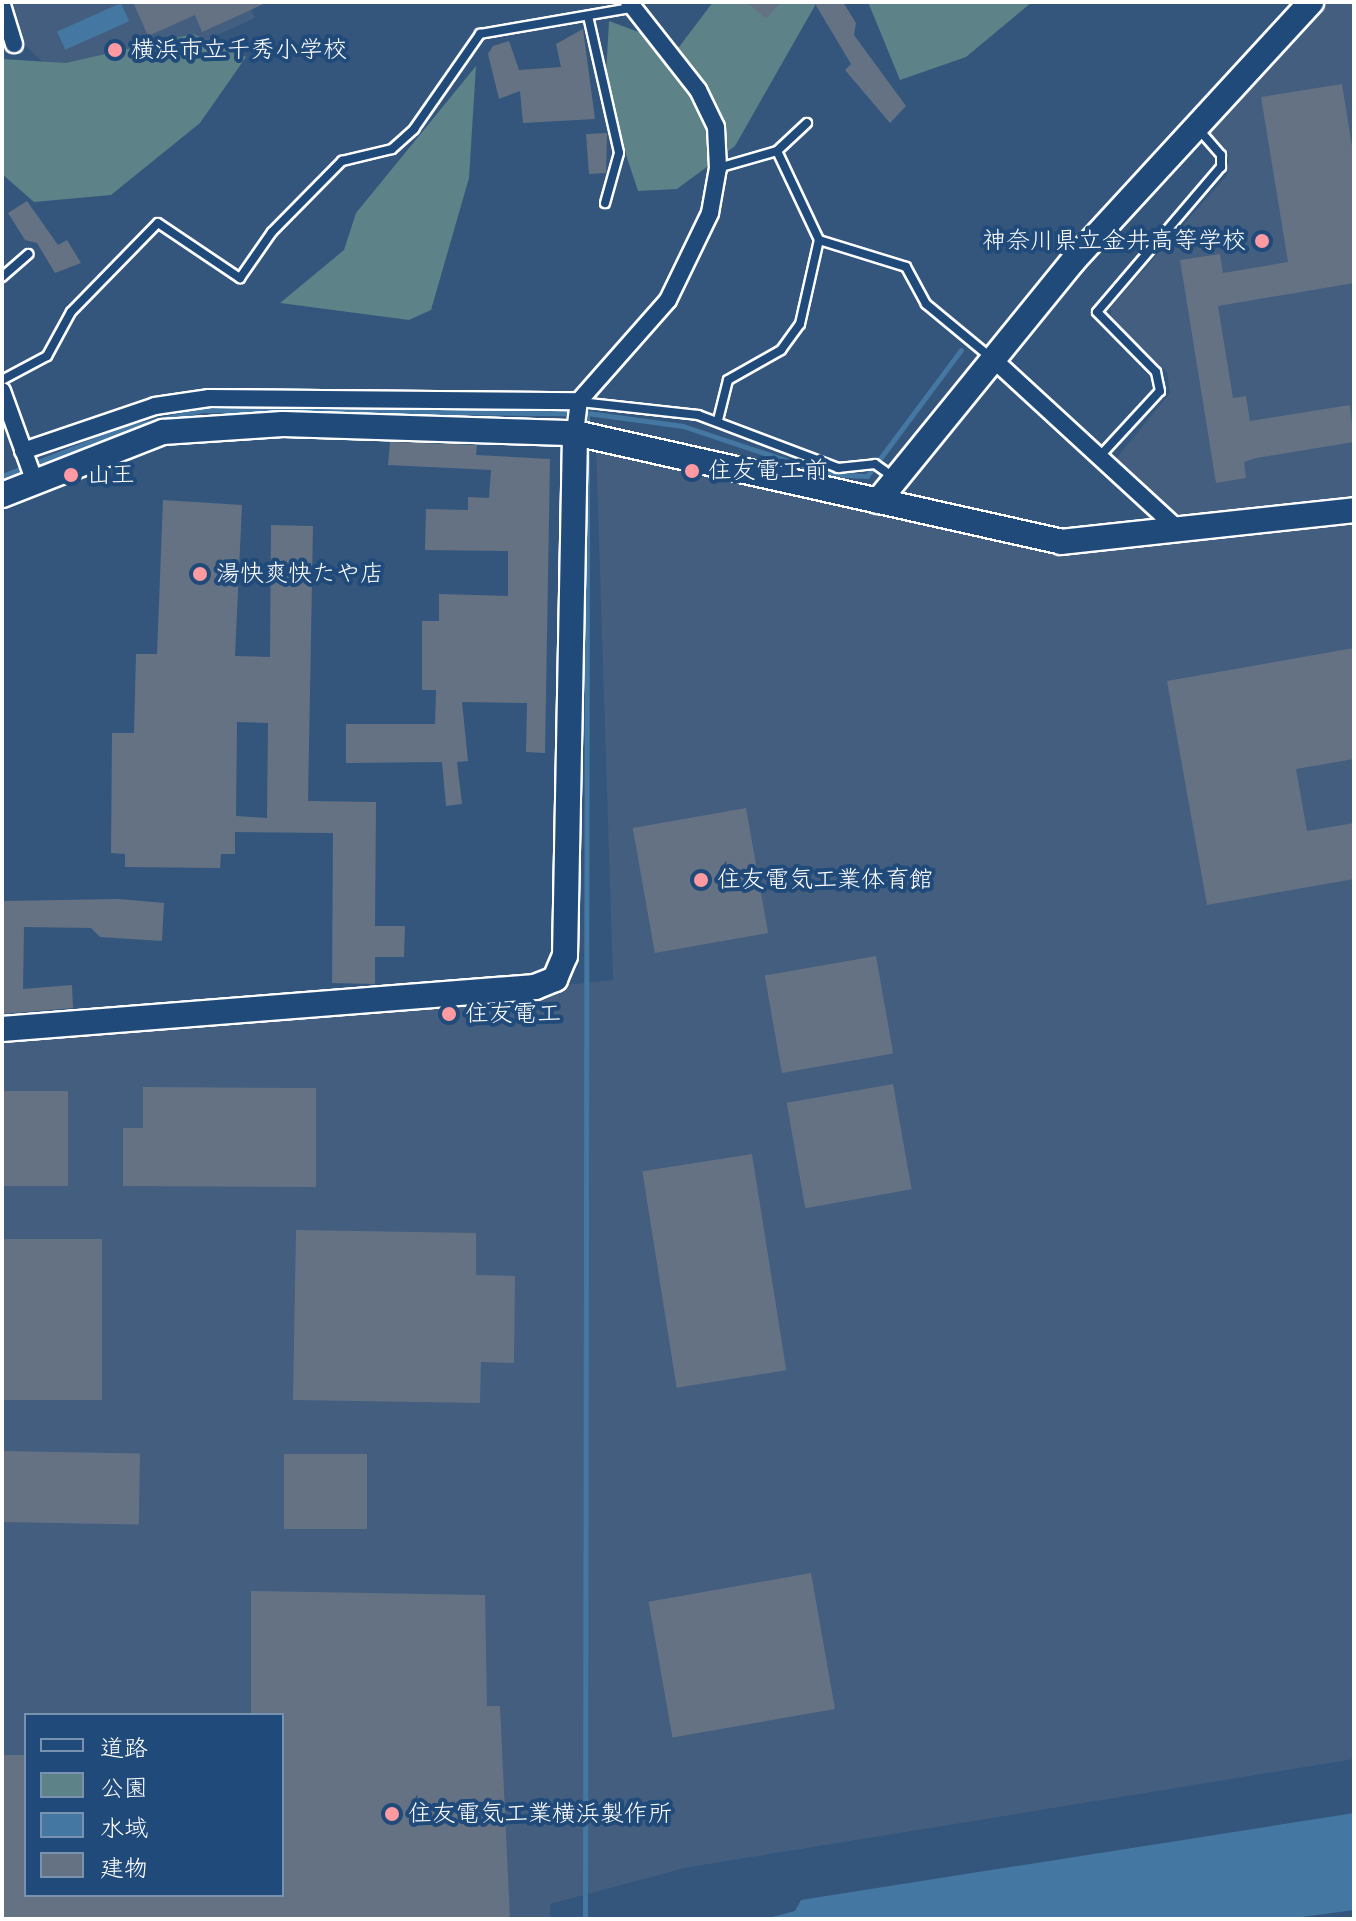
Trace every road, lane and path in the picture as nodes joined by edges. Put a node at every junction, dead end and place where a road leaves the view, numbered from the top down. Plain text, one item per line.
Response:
1 (1311, 2) edge
2 (2, 5) edge
3 (630, 5) edge
4 (588, 16) junction
5 (14, 44) dead end
6 (807, 123) dead end
7 (1193, 124) junction
8 (777, 151) junction
9 (718, 168) junction
10 (605, 203) dead end
11 (819, 240) junction
12 (28, 254) dead end
13 (2, 277) edge
14 (993, 359) junction
15 (2, 380) edge
16 (2, 391) edge
17 (580, 420) junction
18 (718, 420) junction
19 (23, 451) junction
20 (1100, 456) junction
21 (895, 479) junction
22 (35, 482) junction
23 (2, 495) edge
24 (878, 501) junction
25 (1354, 510) edge
26 (1181, 532) junction
27 (2, 1029) edge

1 - 7 street
2 - 5 street
3 - 4 lane
3 - 9 street
4 - 10 lane
4 - 15 lane
6 - 8 lane
7 - 14 street
7 - 20 lane
8 - 9 lane
8 - 11 lane
9 - 17 street
11 - 14 lane
11 - 18 lane
12 - 13 lane
14 - 20 street
14 - 21 street
16 - 19 street
17 - 18 lane
17 - 19 street
17 - 22 street
17 - 24 street
17 - 27 street
18 - 21 lane
19 - 22 street
20 - 26 street
21 - 24 street
22 - 23 street
24 - 26 street
25 - 26 street

